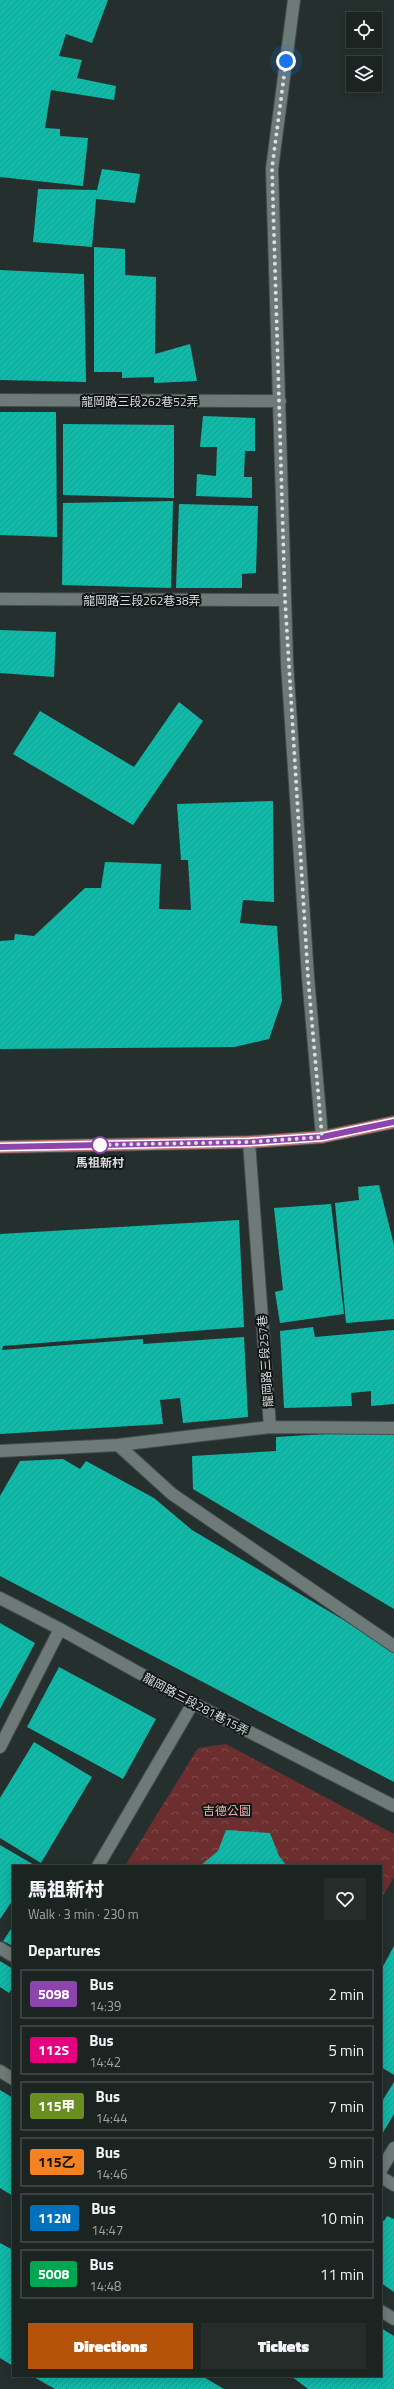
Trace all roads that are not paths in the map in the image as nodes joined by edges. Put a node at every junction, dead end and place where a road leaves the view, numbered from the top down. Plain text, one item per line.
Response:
1 (294, 0) edge
2 (0, 400) edge
3 (280, 401) junction
4 (0, 599) edge
5 (285, 600) junction
6 (394, 1122) edge
7 (322, 1137) junction
8 (250, 1142) junction
9 (0, 1148) edge
10 (270, 1427) junction
11 (394, 1428) edge
12 (118, 1445) junction
13 (0, 1451) edge
14 (0, 1598) edge
15 (60, 1628) junction
16 (394, 1646) edge
17 (193, 1703) junction
18 (0, 1747) edge
19 (394, 1806) edge
20 (99, 1865) edge
21 (0, 1948) edge
22 (12, 1955) edge
23 (0, 2071) edge
24 (12, 2078) edge
25 (394, 2148) edge
26 (382, 2168) edge
27 (382, 2178) edge
28 (394, 2185) edge
29 (382, 2312) edge
30 (394, 2319) edge

1 - 3 lane
2 - 3 lane, 龍岡路三段262巷52弄
3 - 5 lane
4 - 5 lane, 龍岡路三段262巷38弄
5 - 7 lane
6 - 7 main road
7 - 8 main road
8 - 9 main road
8 - 10 lane, 龍岡路三段257巷
10 - 11 lane
10 - 12 lane
12 - 13 lane
12 - 16 lane
14 - 15 lane, 龍岡路三段281巷15弄
15 - 17 lane, 龍岡路三段281巷15弄
15 - 18 lane
17 - 19 lane, 龍岡路三段281巷15弄
17 - 20 lane
21 - 22 lane
23 - 24 lane
25 - 26 lane
27 - 28 lane
29 - 30 lane

